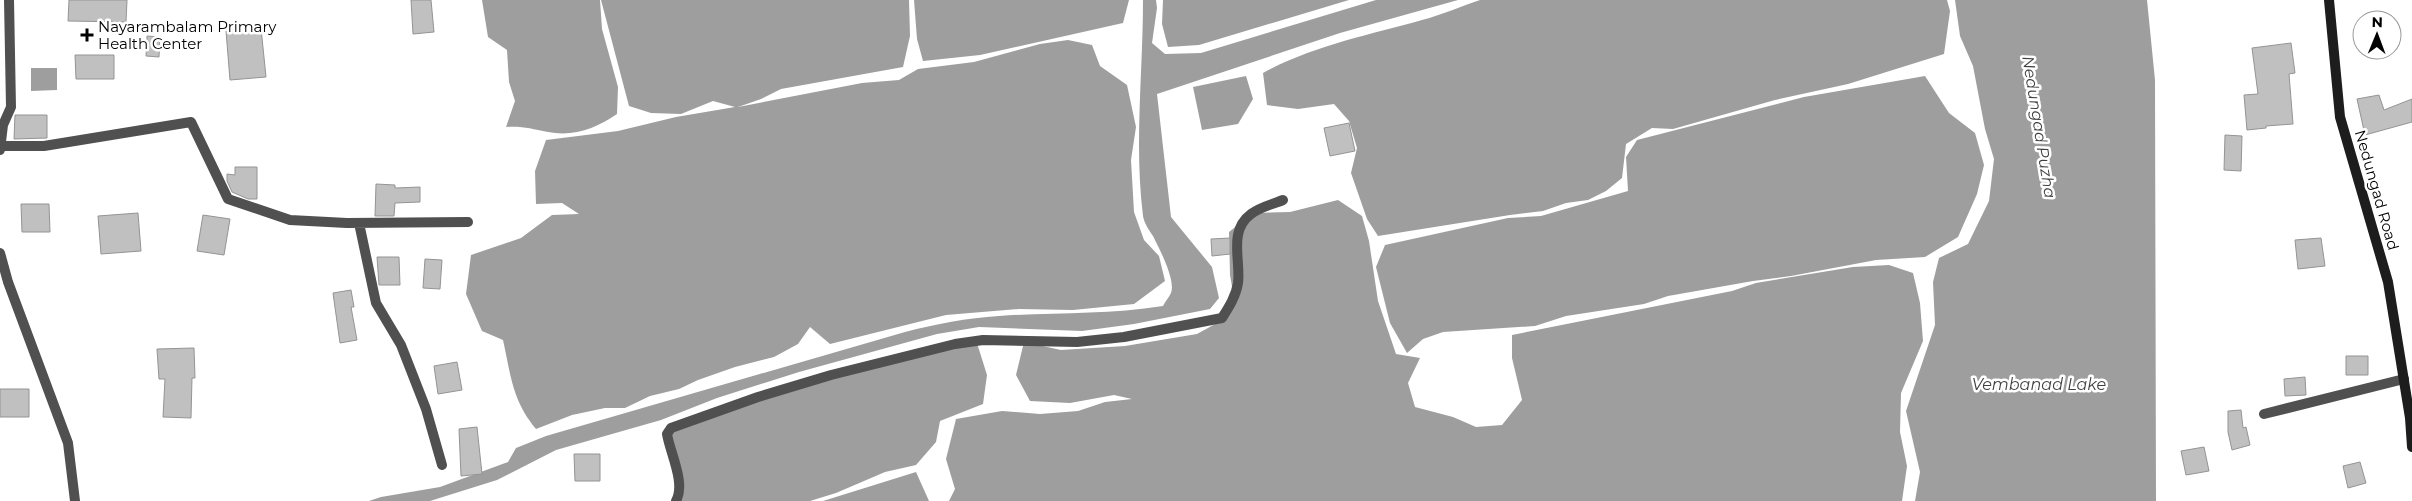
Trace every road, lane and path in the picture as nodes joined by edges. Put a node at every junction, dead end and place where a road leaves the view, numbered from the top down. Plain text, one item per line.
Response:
1 (9, 0) edge
2 (2329, 0) edge
3 (0, 148) edge
4 (1283, 200) dead end
5 (468, 222) dead end
6 (359, 223) junction
7 (0, 254) edge
8 (0, 260) edge
9 (2404, 380) junction
10 (2264, 414) dead end
11 (2412, 447) edge
12 (442, 465) dead end
13 (75, 501) edge
14 (676, 501) edge

1 - 3 street
2 - 9 main road, Nedungad Road
3 - 6 street
4 - 14 street
5 - 6 street
6 - 12 street
7 - 8 street
8 - 13 street
9 - 10 street
9 - 11 main road, Nedungad Road

